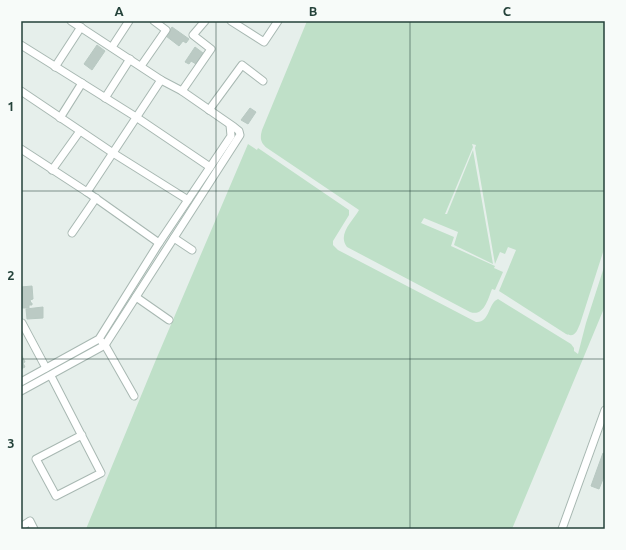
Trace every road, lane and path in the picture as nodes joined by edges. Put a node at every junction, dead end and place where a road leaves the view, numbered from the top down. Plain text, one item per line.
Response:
1 (71, 21) edge
2 (129, 21) edge
3 (154, 21) edge
4 (205, 21) edge
5 (230, 21) edge
6 (278, 21) edge
7 (81, 27) junction
8 (21, 45) edge
9 (112, 47) junction
10 (130, 59) junction
11 (141, 66) junction
12 (55, 67) junction
13 (161, 80) junction
14 (263, 81) dead end
15 (82, 83) junction
16 (21, 91) edge
17 (182, 91) junction
18 (105, 98) junction
19 (209, 110) junction
20 (136, 117) junction
21 (60, 118) junction
22 (230, 125) junction
23 (80, 131) junction
24 (21, 150) edge
25 (113, 153) junction
26 (210, 167) junction
27 (52, 170) junction
28 (87, 192) junction
29 (96, 198) junction
30 (188, 200) junction
31 (72, 233) dead end
32 (161, 240) junction
33 (172, 240) junction
34 (192, 250) dead end
35 (136, 297) junction
36 (169, 320) dead end
37 (22, 323) dead end
38 (99, 339) junction
39 (105, 345) junction
40 (46, 368) junction
41 (51, 376) junction
42 (21, 382) edge
43 (21, 392) edge
44 (134, 396) dead end
45 (605, 410) edge
46 (82, 435) junction
47 (21, 526) edge
48 (34, 529) edge
49 (562, 529) edge

1 - 7 street
2 - 9 street
3 - 11 street
4 - 17 street
5 - 6 street
7 - 9 street
7 - 12 street
8 - 12 street
9 - 10 street
10 - 11 street
10 - 18 street
11 - 13 street
12 - 15 street
13 - 17 street
13 - 20 street
14 - 19 street
15 - 18 street
15 - 21 street
16 - 21 street
17 - 19 street
18 - 20 street
19 - 22 street
20 - 25 street
20 - 26 street
21 - 23 street
22 - 26 street
22 - 33 street
23 - 25 street
23 - 27 street
24 - 27 street
25 - 28 street
25 - 30 street
26 - 30 street
27 - 28 street
28 - 29 street
29 - 31 street
29 - 32 street
30 - 32 street
32 - 33 street
32 - 38 street
33 - 34 street
33 - 35 street
35 - 36 street
35 - 39 street
37 - 40 street
38 - 39 street
38 - 40 street
39 - 41 street
39 - 44 street
40 - 42 street
41 - 43 street
41 - 46 street
45 - 49 street
46 - 46 street
47 - 48 street

